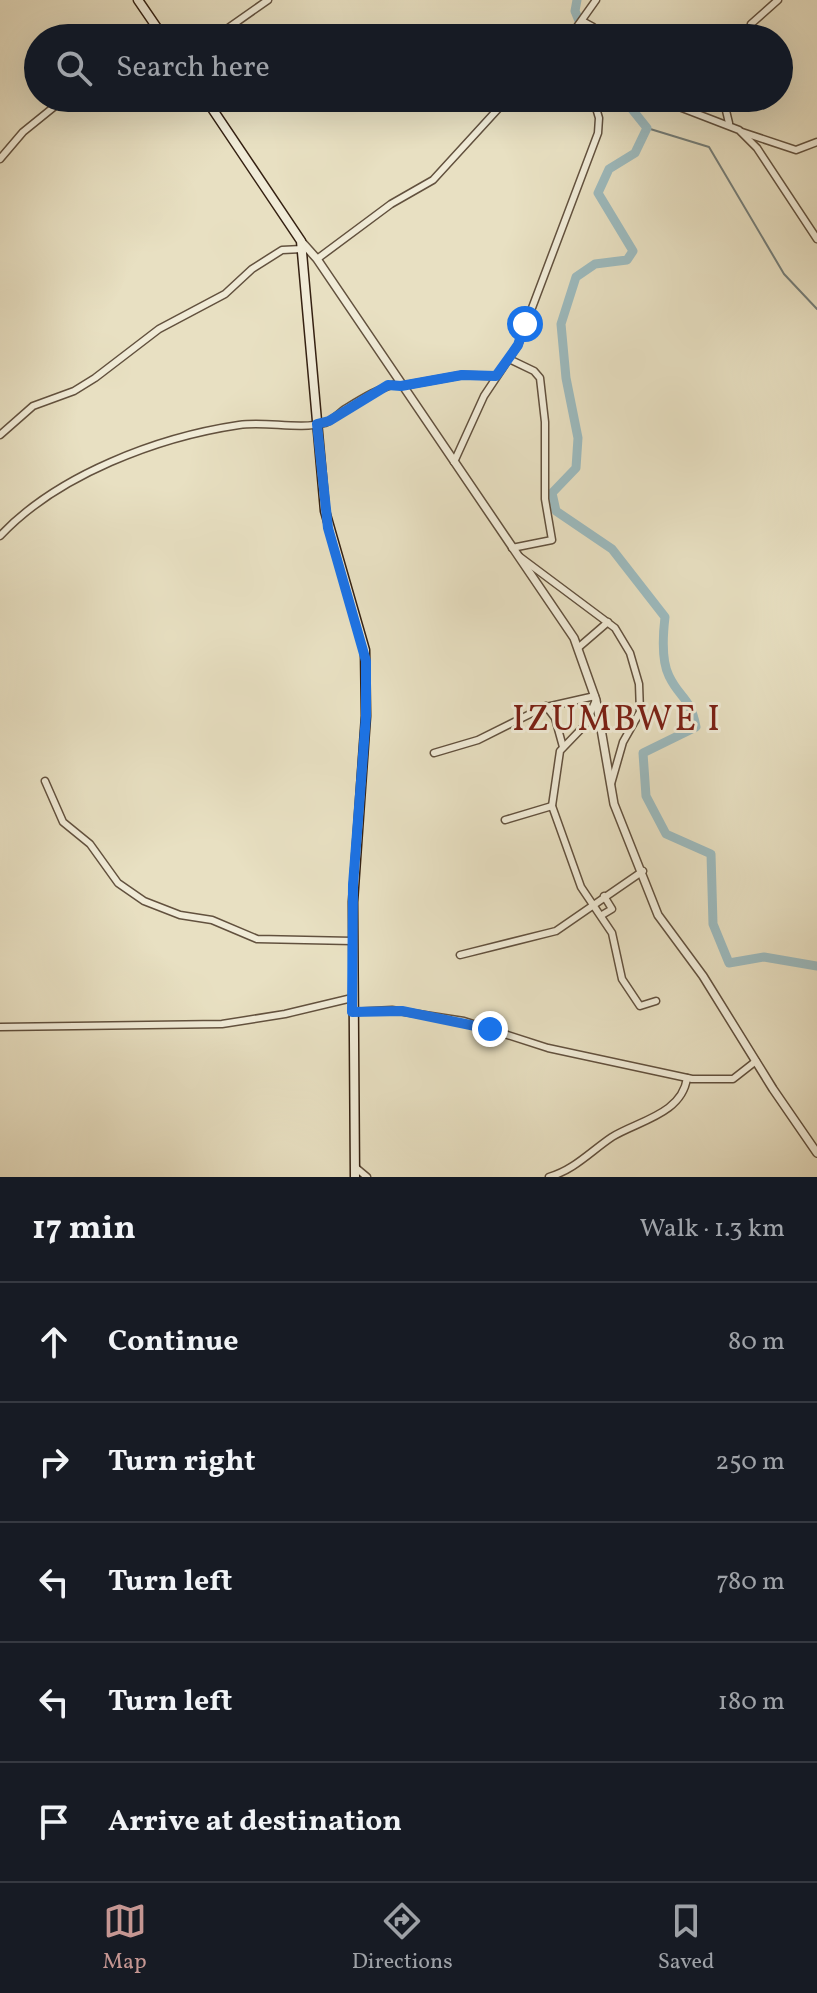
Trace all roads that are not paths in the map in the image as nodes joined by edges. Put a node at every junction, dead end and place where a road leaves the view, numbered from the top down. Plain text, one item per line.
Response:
1 (138, 0) edge
2 (268, 0) edge
3 (596, 0) edge
4 (778, 0) edge
5 (154, 24) edge
6 (234, 24) edge
7 (578, 24) edge
8 (751, 24) edge
9 (48, 112) edge
10 (214, 112) edge
11 (495, 112) edge
12 (597, 112) edge
13 (694, 112) edge
14 (724, 112) edge
15 (731, 126) junction
16 (739, 130) junction
17 (817, 142) edge
18 (0, 159) edge
19 (817, 239) edge
20 (301, 245) junction
21 (317, 259) junction
22 (509, 359) junction
23 (496, 376) junction
24 (400, 385) junction
25 (317, 424) junction
26 (0, 435) edge
27 (454, 462) junction
28 (0, 536) edge
29 (512, 548) junction
30 (520, 557) junction
31 (608, 622) junction
32 (579, 647) junction
33 (595, 698) junction
34 (546, 706) junction
35 (563, 747) junction
36 (434, 753) dead end
37 (45, 781) dead end
38 (611, 788) junction
39 (552, 806) junction
40 (505, 820) dead end
41 (643, 871) junction
42 (604, 896) junction
43 (594, 904) junction
44 (602, 915) junction
45 (353, 941) junction
46 (460, 955) dead end
47 (352, 998) junction
48 (656, 1001) dead end
49 (352, 1012) junction
50 (0, 1027) edge
51 (756, 1061) junction
52 (687, 1078) junction
53 (817, 1153) edge
54 (355, 1167) junction
55 (355, 1177) edge
56 (367, 1177) edge
57 (549, 1177) edge

1 - 5 main road
2 - 6 street
3 - 7 street
4 - 8 street
9 - 18 street
10 - 20 main road
11 - 21 street
12 - 22 street
13 - 15 street
14 - 15 street
15 - 16 street
16 - 17 street
16 - 19 street
20 - 21 street
20 - 25 main road
20 - 26 street
21 - 24 street
22 - 23 street
22 - 29 street
23 - 24 street
23 - 27 street
24 - 25 street
24 - 27 street
25 - 28 street
25 - 45 main road
27 - 29 street
29 - 30 street
30 - 31 street
30 - 32 street
31 - 32 street
31 - 38 street
32 - 33 street
33 - 34 street
33 - 35 street
33 - 38 street
34 - 35 street
34 - 36 street
35 - 39 street
37 - 45 street
38 - 41 street
39 - 40 street
39 - 43 street
41 - 42 street
41 - 51 street
42 - 43 street
42 - 44 street
43 - 44 street
43 - 46 street
44 - 48 street
45 - 47 main road
47 - 49 main road
47 - 50 street
49 - 52 street
49 - 54 main road
51 - 52 street
51 - 53 street
52 - 57 street
54 - 55 main road
54 - 56 street

